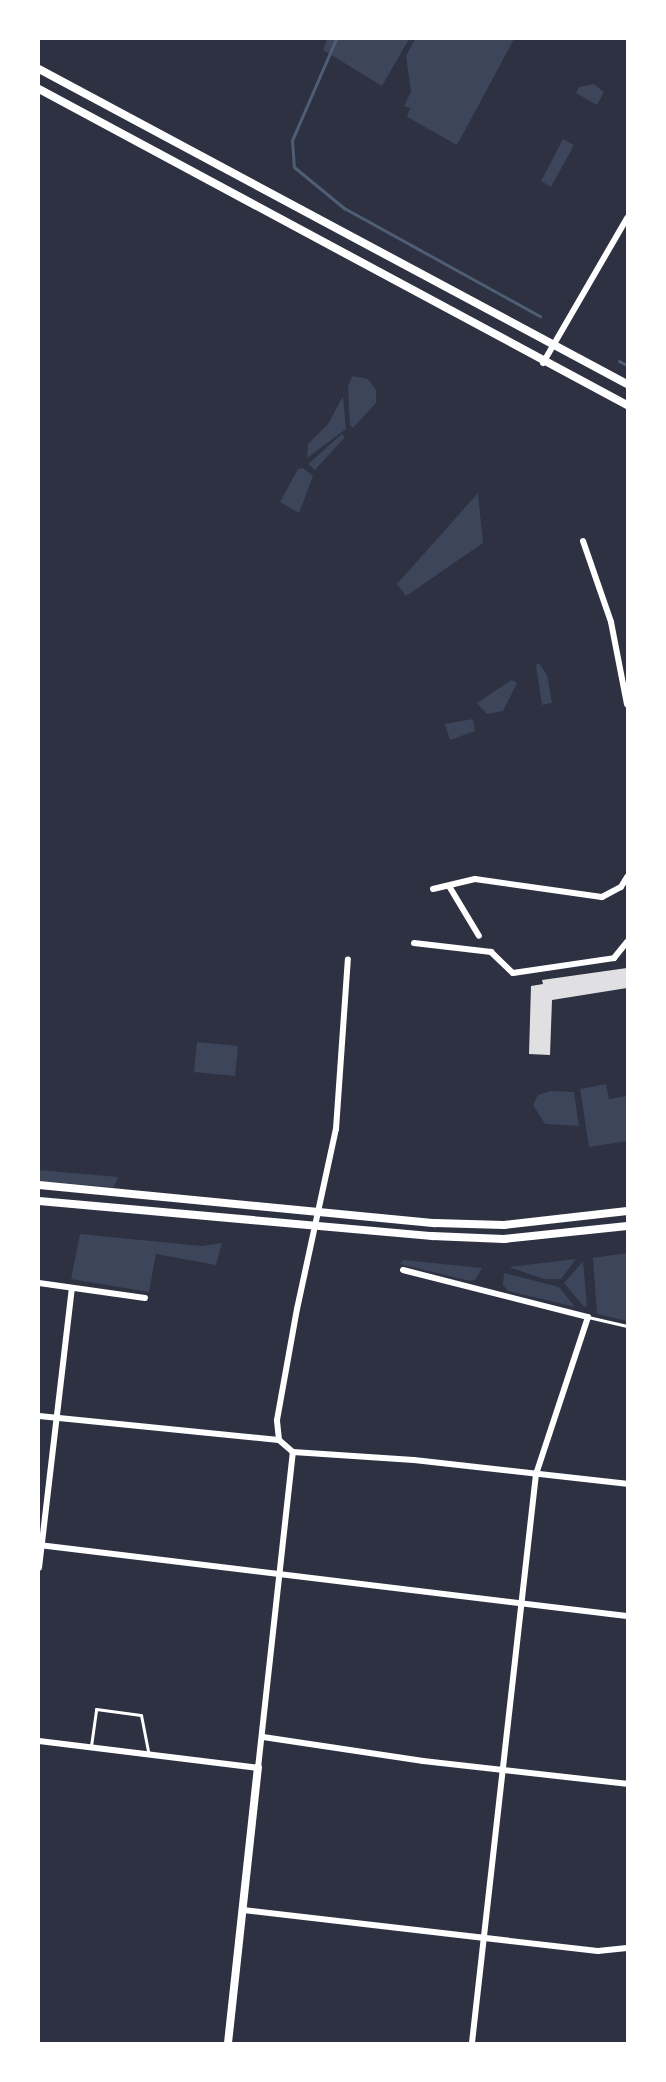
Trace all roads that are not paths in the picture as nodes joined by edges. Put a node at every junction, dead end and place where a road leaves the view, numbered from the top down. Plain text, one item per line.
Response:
1 (39, 69) edge
2 (39, 89) edge
3 (236, 177) junction
4 (226, 190) junction
5 (311, 218) junction
6 (627, 218) edge
7 (304, 233) junction
8 (552, 346) junction
9 (543, 363) junction
10 (627, 384) edge
11 (627, 405) edge
12 (584, 542) dead end
13 (627, 704) edge
14 (627, 877) edge
15 (448, 886) junction
16 (433, 889) dead end
17 (479, 936) dead end
18 (627, 942) edge
19 (414, 943) dead end
20 (348, 959) dead end
21 (39, 1185) edge
22 (39, 1201) edge
23 (627, 1211) edge
24 (320, 1214) junction
25 (317, 1226) junction
26 (627, 1226) edge
27 (403, 1270) dead end
28 (39, 1283) edge
29 (72, 1288) junction
30 (145, 1298) dead end
31 (588, 1317) junction
32 (627, 1326) edge
33 (39, 1416) edge
34 (58, 1418) junction
35 (279, 1440) junction
36 (293, 1452) junction
37 (536, 1474) junction
38 (627, 1484) edge
39 (40, 1545) edge
40 (39, 1568) edge
41 (281, 1574) junction
42 (521, 1605) junction
43 (627, 1616) edge
44 (263, 1737) junction
45 (39, 1741) edge
46 (91, 1746) junction
47 (148, 1752) junction
48 (258, 1768) junction
49 (503, 1770) junction
50 (627, 1784) edge
51 (243, 1910) junction
52 (483, 1935) junction
53 (627, 1948) edge
54 (228, 2043) edge
55 (472, 2043) edge

1 - 3 street
2 - 4 street
3 - 4 street
3 - 5 street
4 - 7 street
5 - 7 street
5 - 8 street
6 - 8 street
7 - 9 street
8 - 9 street
8 - 10 street
9 - 11 street
12 - 13 street
14 - 15 street
15 - 16 street
15 - 17 street
18 - 19 street
20 - 24 street
21 - 24 main road
22 - 25 main road
23 - 24 main road
24 - 25 street
25 - 26 main road
25 - 35 street
27 - 31 street
28 - 29 street
29 - 30 street
29 - 34 street
31 - 32 lane
31 - 37 street
33 - 34 street
34 - 35 street
34 - 39 street
35 - 36 street
36 - 37 street
36 - 41 street
37 - 38 street
37 - 42 street
39 - 40 street
39 - 41 street
41 - 42 street
41 - 44 street
42 - 43 street
42 - 49 street
44 - 48 street
44 - 49 street
45 - 46 street
46 - 47 street
46 - 47 lane
47 - 48 street
48 - 51 street
49 - 50 street
49 - 52 street
51 - 52 street
51 - 54 street
52 - 53 street
52 - 55 street

